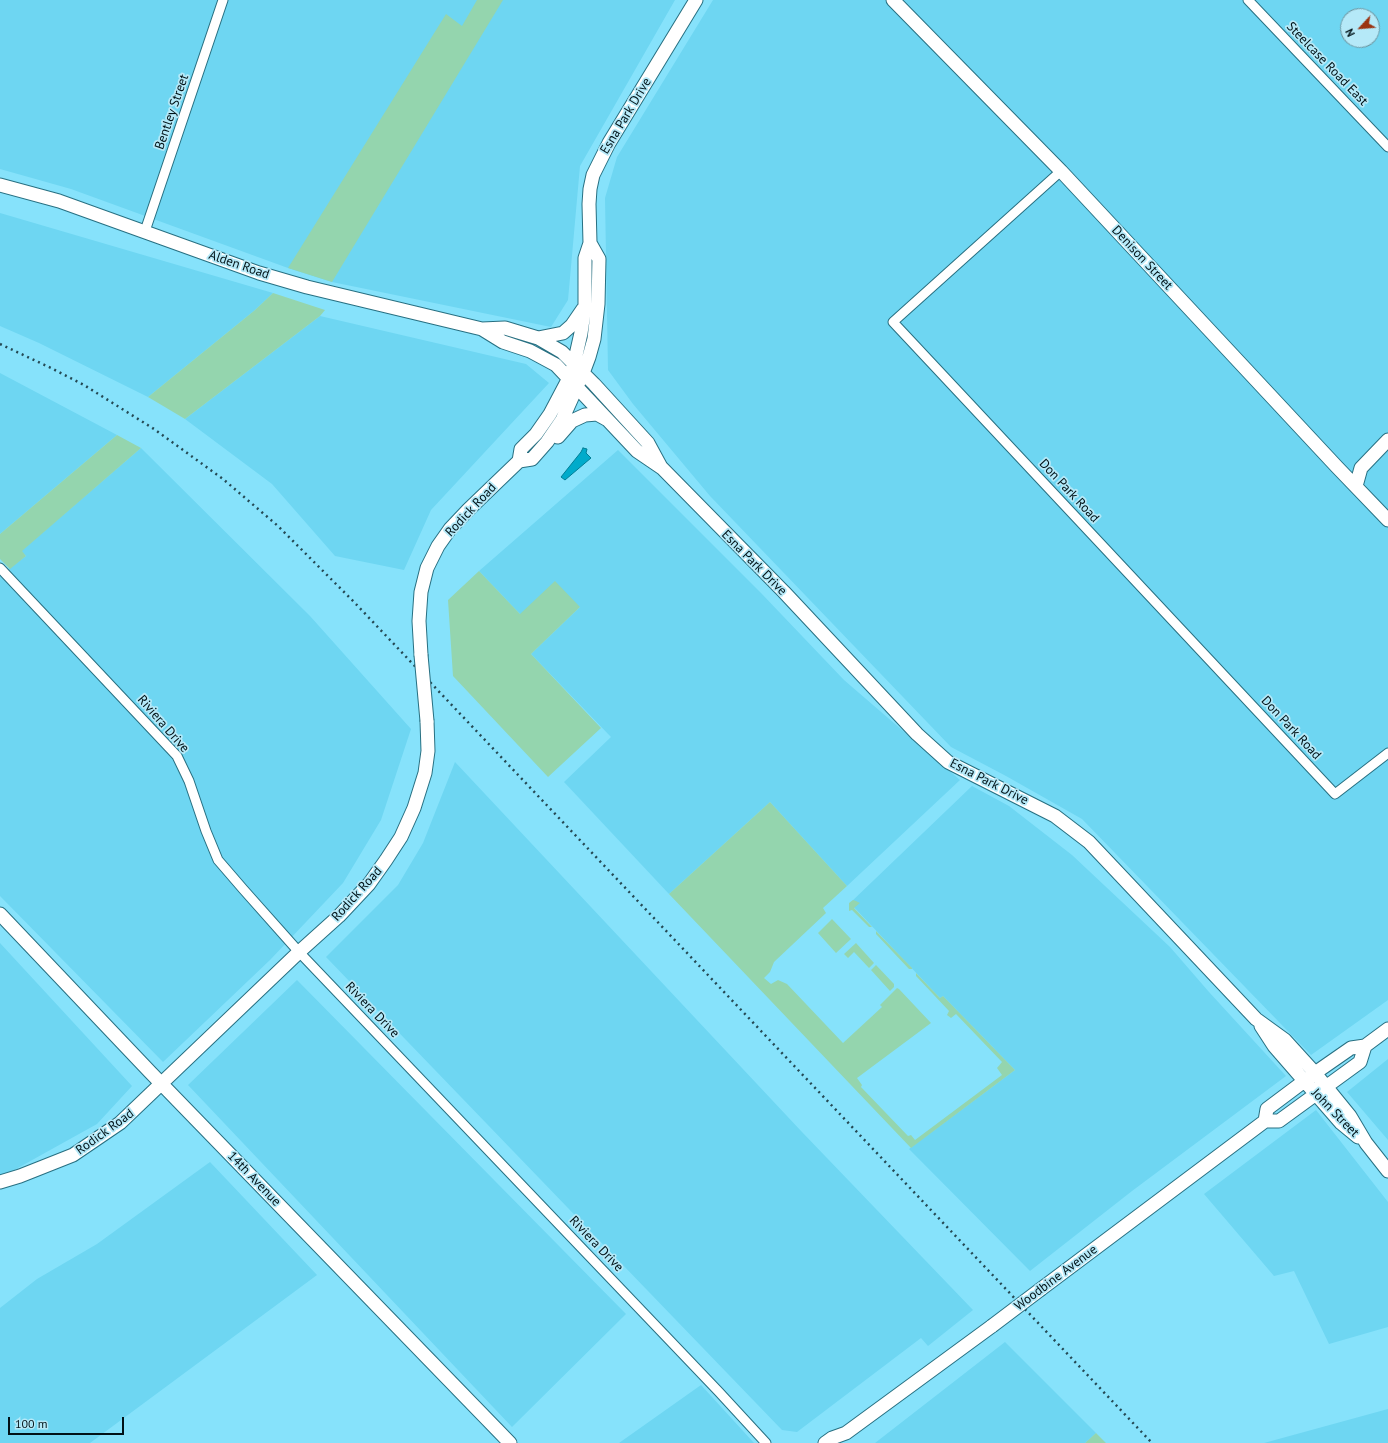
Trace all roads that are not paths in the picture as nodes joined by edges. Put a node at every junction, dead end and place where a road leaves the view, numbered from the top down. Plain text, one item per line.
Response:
1 (223, 0) edge
2 (696, 0) edge
3 (893, 0) edge
4 (1248, 0) edge
5 (1388, 147) edge
6 (1061, 171) junction
7 (0, 185) edge
8 (145, 231) junction
9 (590, 243) junction
10 (585, 306) junction
11 (482, 329) junction
12 (538, 338) junction
13 (579, 368) junction
14 (573, 382) junction
15 (611, 423) junction
16 (1388, 440) edge
17 (525, 460) junction
18 (662, 468) junction
19 (1356, 486) junction
20 (1388, 520) edge
21 (0, 568) edge
22 (1388, 752) edge
23 (0, 914) edge
24 (299, 952) junction
25 (1256, 1019) junction
26 (1388, 1029) edge
27 (1364, 1046) junction
28 (1315, 1073) junction
29 (1305, 1081) junction
30 (162, 1084) junction
31 (1327, 1086) junction
32 (1316, 1094) junction
33 (1265, 1122) junction
34 (1366, 1144) junction
35 (1388, 1171) edge
36 (0, 1182) edge
37 (845, 1438) edge
38 (510, 1443) edge
39 (766, 1443) edge
40 (825, 1443) edge

1 - 8 street, Bentley Street
2 - 9 main road, Esna Park Drive
3 - 6 main road, Denison Street
4 - 5 street, Steelcase Road East
6 - 19 main road, Denison Street
6 - 22 street, Don Park Road
7 - 8 main road, Alden Road
8 - 11 main road, Alden Road
9 - 10 main road, Esna Park Drive
9 - 13 main road, Esna Park Drive
10 - 12 main road
10 - 13 main road, Esna Park Drive
11 - 12 main road, Alden Road
11 - 14 main road, Alden Road
12 - 13 main road, Alden Road
13 - 14 main road, Esna Park Drive
13 - 18 main road, Esna Park Drive
14 - 15 main road, Esna Park Drive
14 - 17 main road, Rodick Road
15 - 17 main road
15 - 18 main road, Esna Park Drive
16 - 19 main road
17 - 24 main road, Rodick Road, bridge
18 - 25 main road, Esna Park Drive
19 - 20 main road, Denison Street
21 - 24 street, Riviera Drive
23 - 30 main road, 14th Avenue
24 - 30 main road, Rodick Road
24 - 39 street, Riviera Drive
25 - 28 main road, Esna Park Drive
25 - 29 main road, Esna Park Drive
26 - 27 main road, Woodbine Avenue
27 - 28 main road, Woodbine Avenue
27 - 31 main road, Woodbine Avenue
28 - 29 main road, Woodbine Avenue
28 - 31 main road, John Street
29 - 32 main road, John Street
29 - 33 main road, Woodbine Avenue
30 - 36 main road, Rodick Road
30 - 38 main road, 14th Avenue
31 - 32 main road, Woodbine Avenue
31 - 34 main road, John Street
32 - 33 main road, Woodbine Avenue
32 - 34 main road, John Street
33 - 37 main road, Woodbine Avenue, bridge
34 - 35 main road, John Street
37 - 40 main road, Woodbine Avenue

